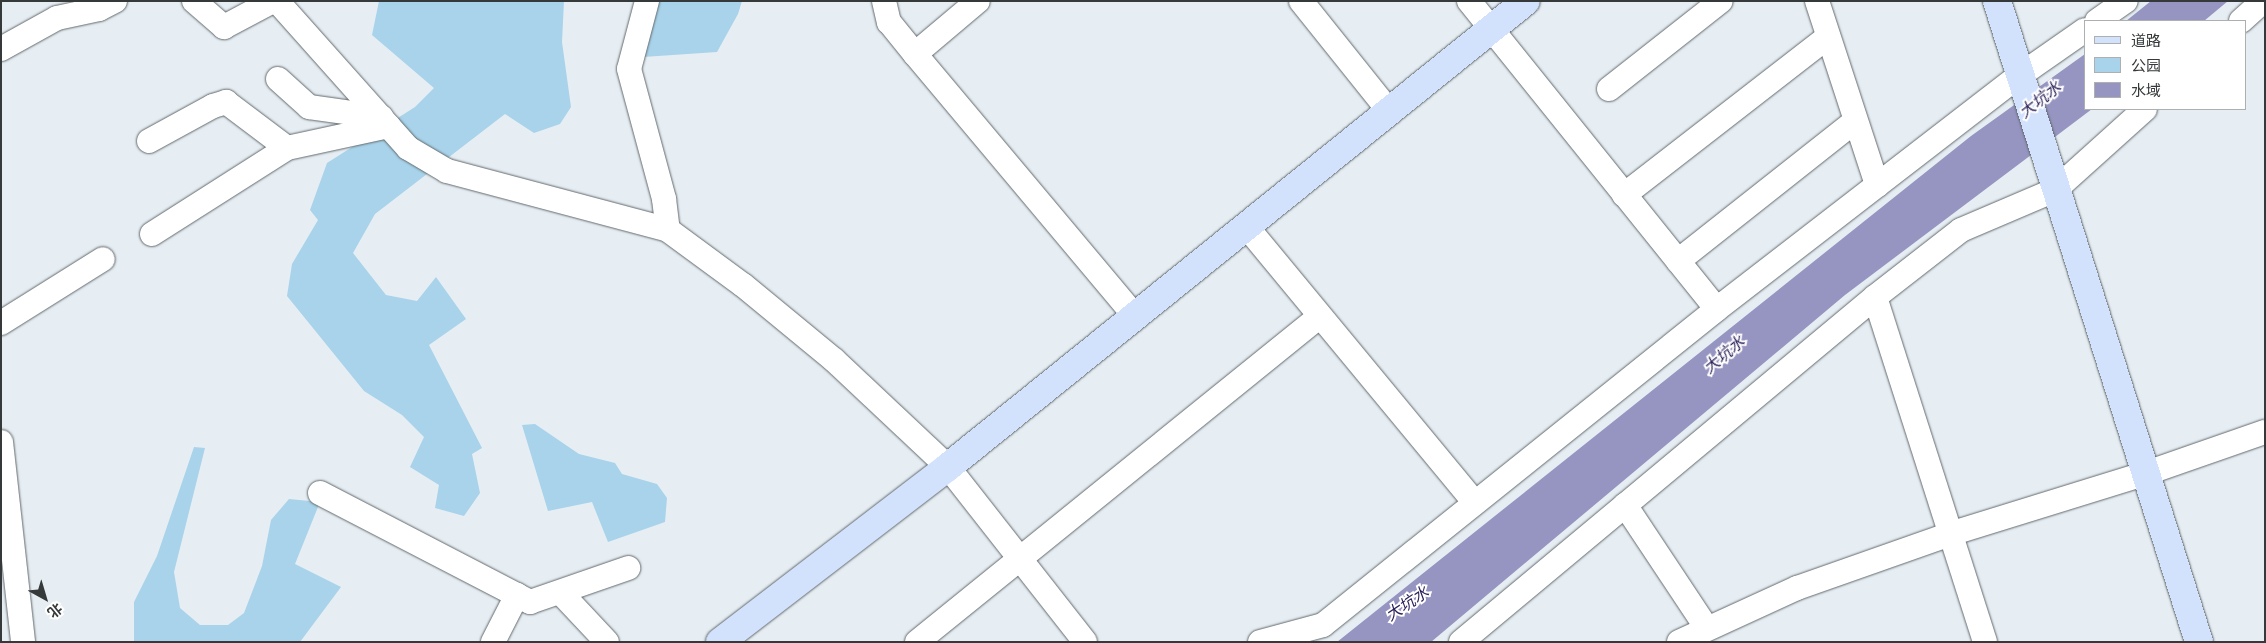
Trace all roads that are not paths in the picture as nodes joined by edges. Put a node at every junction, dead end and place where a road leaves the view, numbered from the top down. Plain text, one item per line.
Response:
1 (115, 1) edge
2 (194, 1) edge
3 (272, 1) edge
4 (277, 1) edge
5 (647, 1) edge
6 (884, 1) edge
7 (978, 1) edge
8 (1300, 1) edge
9 (1469, 1) edge
10 (1526, 1) edge
11 (1721, 1) edge
12 (1817, 1) edge
13 (1997, 1) edge
14 (2126, 1) edge
15 (2263, 1) edge
16 (2098, 20) edge
17 (2242, 20) edge
18 (1491, 28) junction
19 (2084, 31) edge
20 (1828, 37) junction
21 (1, 49) edge
22 (915, 54) junction
23 (278, 79) dead end
24 (2021, 85) junction
25 (1609, 89) dead end
26 (2144, 110) edge
27 (1389, 111) junction
28 (385, 121) junction
29 (1855, 121) junction
30 (150, 141) dead end
31 (287, 148) junction
32 (2052, 180) junction
33 (1877, 185) junction
34 (1624, 195) junction
35 (1246, 226) junction
36 (668, 230) junction
37 (152, 234) dead end
38 (103, 259) dead end
39 (1678, 261) junction
40 (1876, 297) junction
41 (1717, 309) junction
42 (1135, 316) junction
43 (1320, 316) junction
44 (1, 323) edge
45 (2265, 432) edge
46 (1, 442) edge
47 (948, 467) junction
48 (2147, 473) junction
49 (320, 493) dead end
50 (1475, 503) junction
51 (1625, 505) junction
52 (1950, 534) junction
53 (1019, 558) junction
54 (628, 568) dead end
55 (561, 593) junction
56 (517, 595) junction
57 (1706, 627) junction
58 (23, 642) edge
59 (493, 642) edge
60 (607, 642) edge
61 (720, 642) edge
62 (917, 642) edge
63 (1085, 642) edge
64 (1260, 642) edge
65 (1461, 642) edge
66 (1678, 642) edge
67 (1984, 642) edge
68 (2199, 642) edge

1 - 21 street
2 - 3 street
4 - 28 street
5 - 36 street
6 - 22 street
7 - 22 street
8 - 27 street
9 - 18 street
10 - 18 main road
11 - 25 street
12 - 20 street
13 - 24 main road
14 - 16 street
15 - 17 street
18 - 27 main road
18 - 34 street
19 - 24 street
20 - 29 street
20 - 34 street
22 - 42 street
23 - 28 street
24 - 32 main road
24 - 33 street
26 - 32 street
27 - 35 main road
28 - 31 street
28 - 36 street
29 - 33 street
29 - 39 street
30 - 31 street
31 - 37 street
32 - 40 street
32 - 48 main road
33 - 41 street
34 - 39 street
35 - 42 main road
35 - 43 street
36 - 47 street
38 - 44 street
39 - 41 street
40 - 51 street
40 - 52 street
41 - 50 street
42 - 47 main road
43 - 50 street
43 - 53 street
45 - 48 street
46 - 58 street
47 - 53 street
47 - 61 main road
48 - 52 street
48 - 68 main road
49 - 56 street
50 - 64 street
51 - 57 street
51 - 65 street
52 - 57 street
52 - 67 street
53 - 62 street
53 - 63 street
54 - 55 street
55 - 56 street
55 - 60 street
56 - 59 street
57 - 66 street

